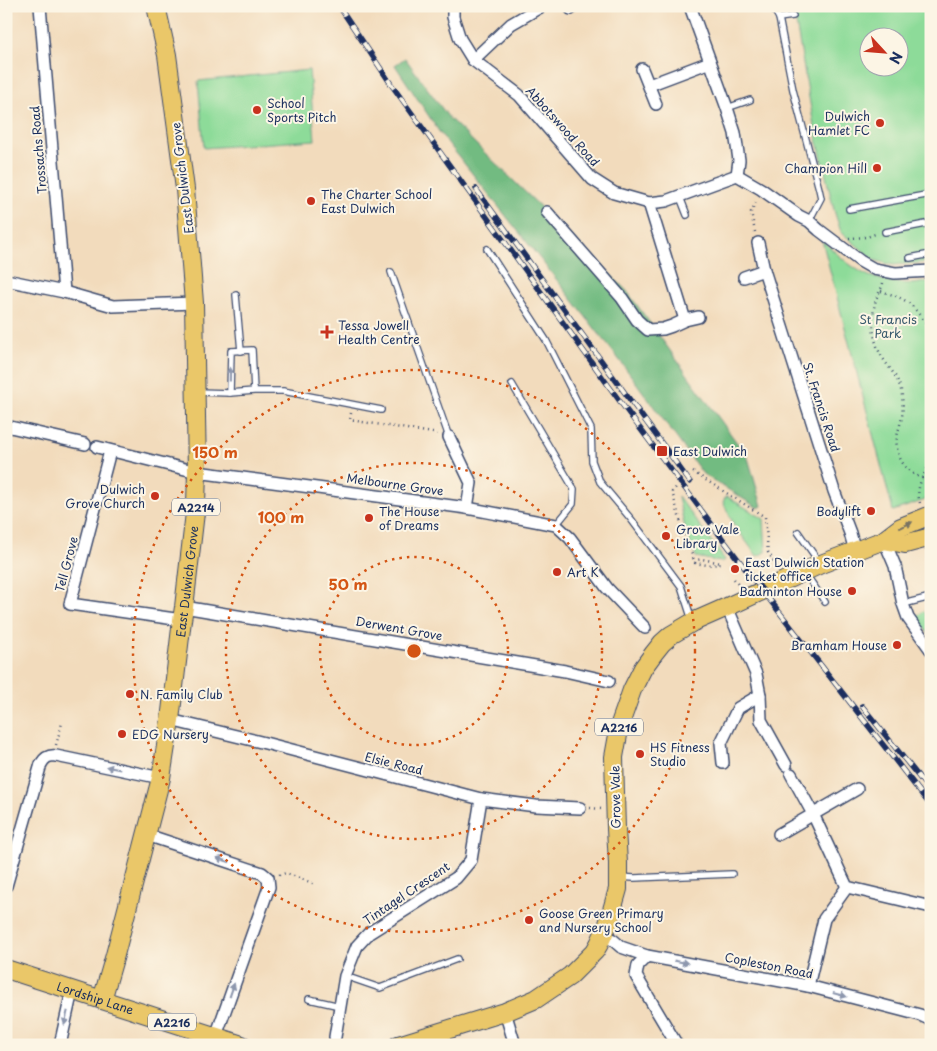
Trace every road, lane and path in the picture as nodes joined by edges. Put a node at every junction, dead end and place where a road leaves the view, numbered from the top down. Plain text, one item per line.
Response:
1 (40, 6) edge
2 (156, 6) edge
3 (453, 6) edge
4 (542, 6) edge
5 (690, 6) edge
6 (772, 6) edge
7 (793, 16) dead end
8 (779, 18) junction
9 (473, 60) junction
10 (710, 62) junction
11 (642, 69) dead end
12 (649, 86) junction
13 (750, 100) dead end
14 (656, 104) dead end
15 (727, 108) junction
16 (737, 175) junction
17 (761, 189) junction
18 (931, 194) edge
19 (680, 197) junction
20 (648, 203) junction
21 (849, 209) dead end
22 (547, 212) dead end
23 (687, 215) dead end
24 (809, 221) junction
25 (931, 223) edge
26 (885, 232) dead end
27 (878, 233) dead end
28 (866, 237) dead end
29 (758, 243) joint
30 (487, 249) dead end
31 (931, 254) edge
32 (910, 258) dead end
33 (764, 270) junction
34 (931, 270) edge
35 (391, 272) dead end
36 (887, 272) junction
37 (744, 277) dead end
38 (6, 280) edge
39 (880, 291) junction
40 (64, 292) junction
41 (236, 295) dead end
42 (194, 303) junction
43 (698, 317) dead end
44 (684, 320) junction
45 (931, 327) edge
46 (241, 350) junction
47 (512, 384) dead end
48 (254, 391) junction
49 (196, 392) junction
50 (230, 393) junction
51 (353, 404) junction
52 (381, 410) dead end
53 (6, 426) edge
54 (449, 436) junction
55 (85, 444) dead end
56 (97, 447) dead end
57 (110, 451) junction
58 (931, 463) edge
59 (197, 472) junction
60 (693, 472) dead end
61 (922, 478) junction
62 (931, 479) edge
63 (679, 484) dead end
64 (467, 508) junction
65 (926, 511) edge
66 (556, 524) junction
67 (798, 532) dead end
68 (931, 537) edge
69 (884, 540) junction
70 (855, 551) junction
71 (820, 564) junction
72 (725, 565) dead end
73 (804, 571) junction
74 (785, 580) junction
75 (931, 597) edge
76 (825, 602) dead end
77 (903, 604) junction
78 (727, 607) junction
79 (183, 613) junction
80 (693, 622) junction
81 (645, 628) dead end
82 (931, 650) edge
83 (609, 681) dead end
84 (760, 695) junction
85 (170, 720) junction
86 (62, 723) dead end
87 (53, 756) junction
88 (723, 763) dead end
89 (161, 778) junction
90 (857, 788) dead end
91 (481, 799) junction
92 (580, 808) joint
93 (616, 810) junction
94 (813, 814) junction
95 (779, 834) dead end
96 (147, 835) junction
97 (732, 874) dead end
98 (618, 877) junction
99 (268, 878) junction
100 (315, 884) dead end
101 (6, 886) edge
102 (847, 887) junction
103 (931, 907) edge
104 (603, 936) junction
105 (648, 956) junction
106 (457, 959) dead end
107 (6, 969) edge
108 (345, 976) junction
109 (808, 986) junction
110 (72, 991) junction
111 (309, 999) dead end
112 (102, 1000) junction
113 (340, 1006) junction
114 (505, 1012) junction
115 (931, 1020) edge
116 (216, 1036) junction
117 (335, 1037) dead end
118 (60, 1045) edge
119 (242, 1045) edge
120 (398, 1045) edge
121 (515, 1045) edge
122 (677, 1045) edge

1 - 40 street, Trossachs Road
2 - 42 main road, East Dulwich Grove / A2214
3 - 9 street, Abbotswood Road
4 - 9 street
5 - 10 street
6 - 8 lane
7 - 8 lane
8 - 24 lane
9 - 20 street, Abbotswood Road
10 - 12 street
10 - 15 street
11 - 12 street
12 - 14 street
13 - 15 lane
15 - 16 street
16 - 17 street
16 - 19 street, Abbotswood Road
17 - 24 street
17 - 29 path
18 - 21 lane
19 - 20 street, Abbotswood Road
19 - 23 lane
20 - 44 street
22 - 44 street
24 - 36 street
25 - 26 lane
27 - 28 path
29 - 33 street, St. Francis Road
30 - 80 lane
31 - 32 lane
33 - 37 street
33 - 70 street, St. Francis Road
34 - 36 street
35 - 54 lane
36 - 39 path
38 - 40 street
39 - 45 path
39 - 61 path
40 - 42 street
41 - 46 lane
42 - 49 main road, East Dulwich Grove / A2214
43 - 44 street
46 - 48 lane
50 -> 46 lane
47 - 66 lane
48 - 50 lane
48 - 51 lane
49 - 50 lane
49 - 59 main road, East Dulwich Grove / A2214
51 - 52 lane
51 - 54 path
53 - 55 street
54 - 64 street
56 - 57 street, Melbourne Grove
57 - 59 street, Melbourne Grove
57 - 79 street, Tell Grove
58 - 61 path
59 - 64 street, Melbourne Grove
59 - 79 main road, East Dulwich Grove / A2214
60 - 74 path
61 - 62 path
61 - 65 path
63 - 72 path
64 - 66 street, Melbourne Grove
69 -> 65 main road, A2216
66 - 81 street
67 - 71 lane
68 - 69 main road, A2216
69 - 70 main road, A2216
69 - 77 street
70 - 71 main road, Grove Vale / A2216
71 - 73 main road, Grove Vale / A2216
73 - 74 main road, Grove Vale / A2216
73 - 76 lane
74 - 78 main road, Grove Vale / A2216
75 - 77 lane
77 - 82 street
78 - 80 main road, Grove Vale / A2216
78 - 84 street
79 - 83 street, Derwent Grove
79 - 85 main road, East Dulwich Grove / A2214
80 - 93 main road, Grove Vale / A2216
84 - 88 street
84 - 94 street
85 - 89 main road, East Dulwich Grove / A2214
85 - 91 street, Elsie Road
86 - 87 path
89 -> 87 street
87 - 101 street
89 - 96 main road, East Dulwich Grove / A2214
90 - 94 street
91 - 92 street, Elsie Road
91 - 108 street, Tintagel Crescent
92 - 93 path
93 - 98 main road, Grove Vale / A2216
94 - 95 street
94 - 102 street
99 -> 96 street
96 - 112 main road, East Dulwich Grove / A2214
97 - 98 lane
98 - 104 main road, Grove Vale / A2216
99 - 100 path
116 -> 99 street
102 - 103 street
102 - 109 street
104 - 105 street, Copleston Road
104 - 114 main road, Grove Vale / A2216
105 -> 109 street, Copleston Road
105 - 122 street
106 - 108 lane
107 - 110 main road, Lordship Lane / A2216
108 - 113 street, Tintagel Crescent
109 -> 115 street, Copleston Road
110 - 112 main road, Lordship Lane / A2216
110 -> 118 street
111 - 113 lane
112 - 116 main road, Lordship Lane / A2216
113 - 117 street, Tintagel Crescent
114 - 120 main road, Grove Vale / A2216
114 - 121 street
116 - 119 main road, Lordship Lane / A2216

